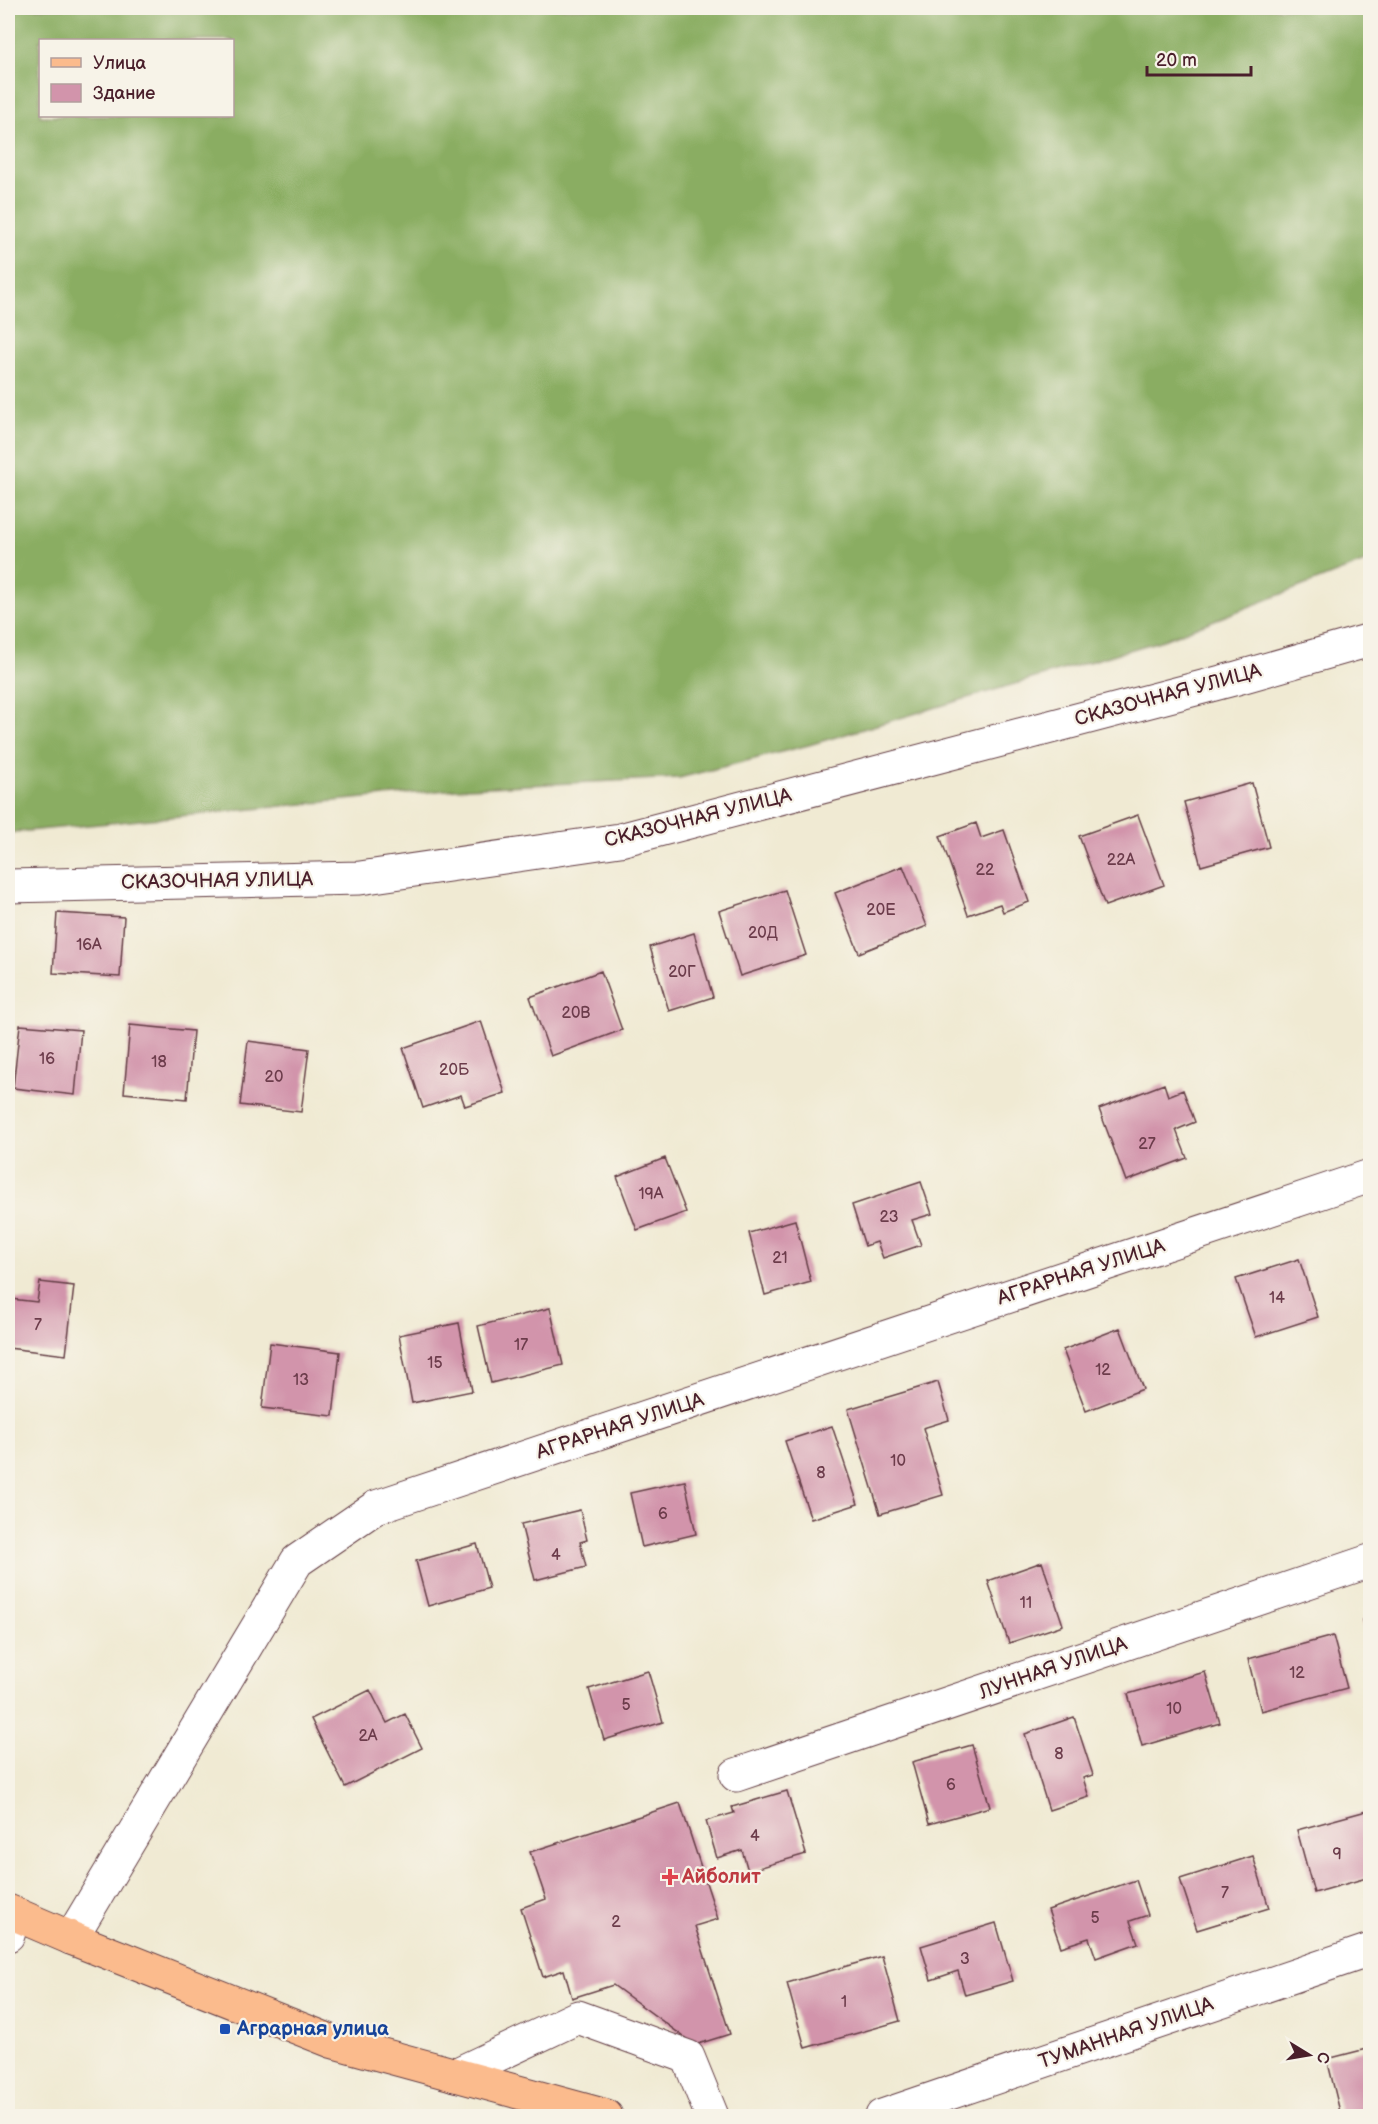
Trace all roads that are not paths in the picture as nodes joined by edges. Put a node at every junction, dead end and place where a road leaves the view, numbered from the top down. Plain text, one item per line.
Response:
1 (1371, 640) edge
2 (8, 886) edge
3 (1371, 1176) edge
4 (1371, 1561) edge
5 (736, 1775) dead end
6 (10, 1920) edge
7 (71, 1938) junction
8 (1371, 1950) edge
9 (455, 2075) junction
10 (606, 2116) edge
11 (712, 2116) edge
12 (882, 2116) edge

1 - 2 street, СКАЗОЧНАЯ УЛИЦА
3 - 7 street, АГРАРНАЯ УЛИЦА
4 - 5 street, ЛУННАЯ УЛИЦА
6 - 7 main road
7 - 9 main road
8 - 12 street, ТУМАННАЯ УЛИЦА
9 - 10 main road
9 - 11 street

